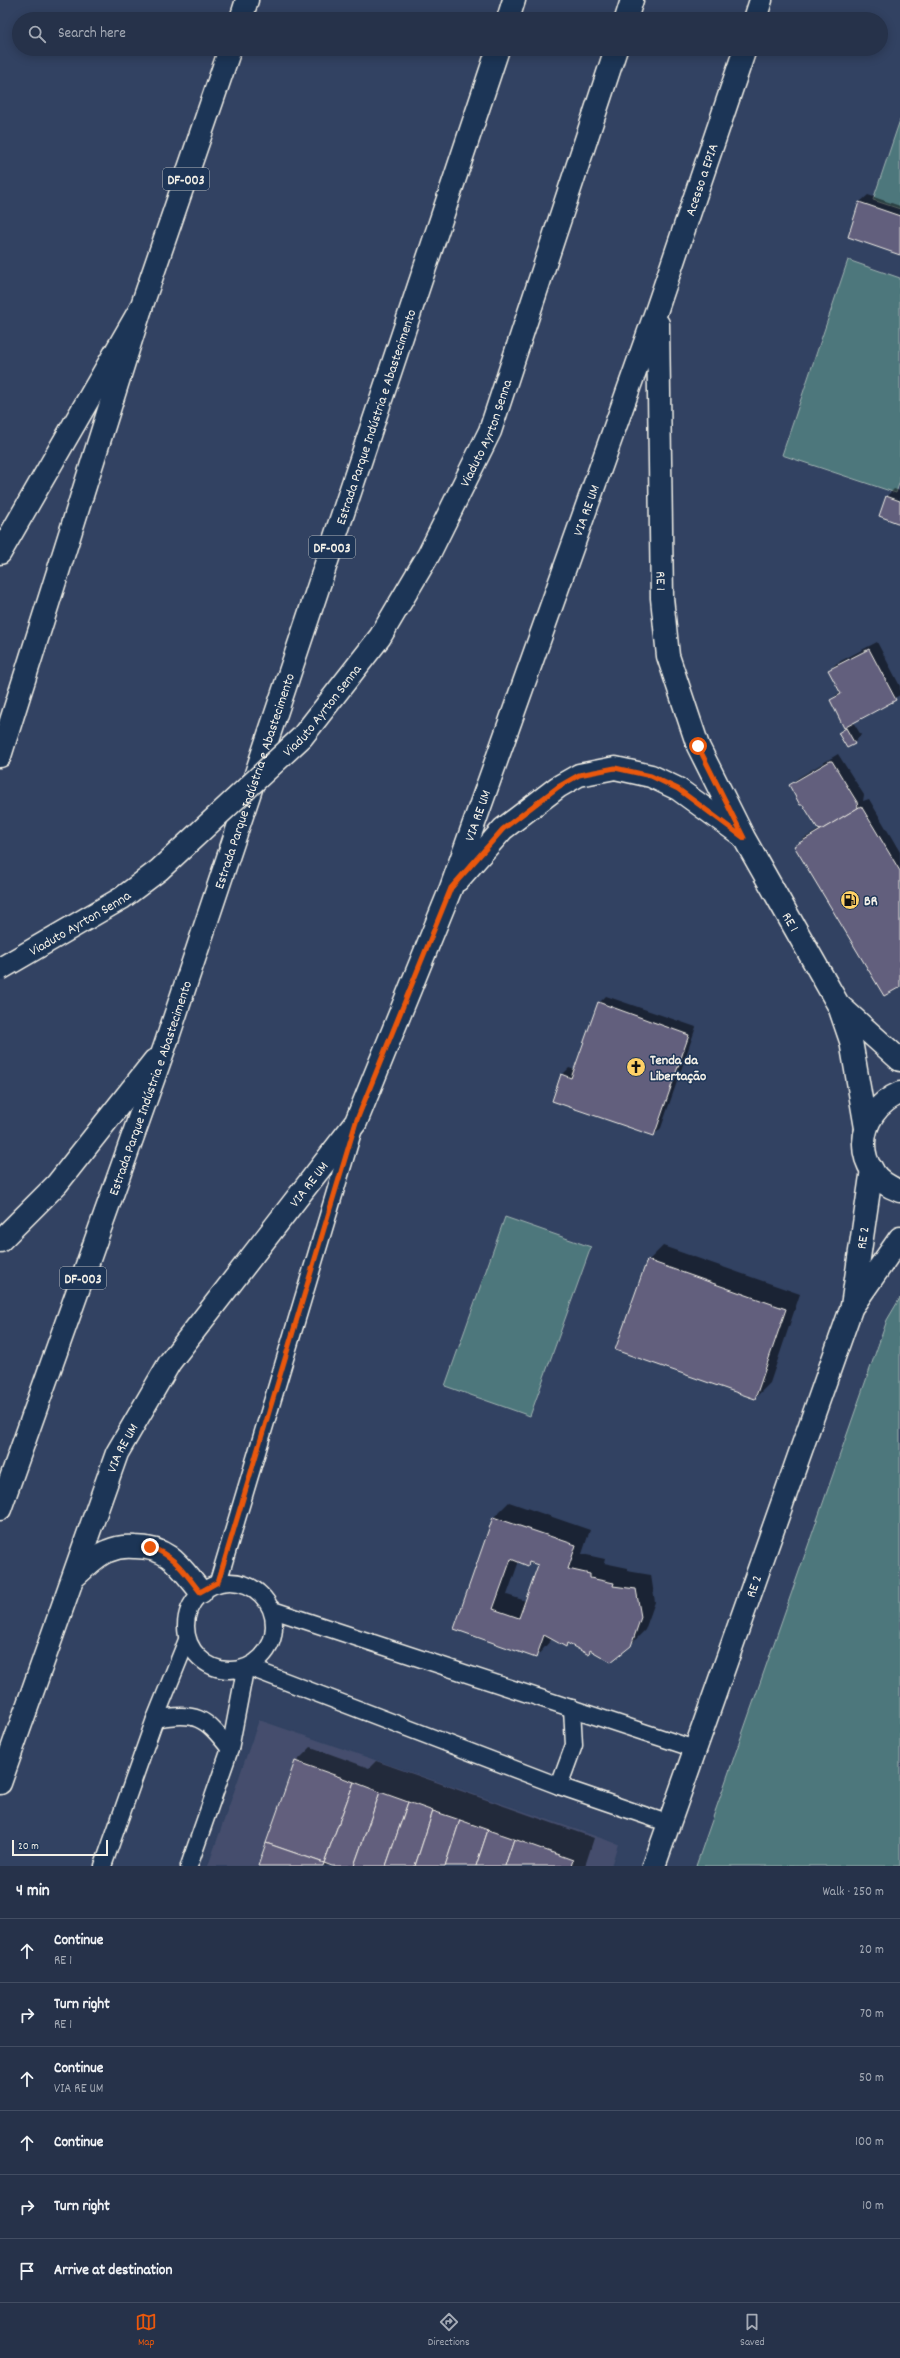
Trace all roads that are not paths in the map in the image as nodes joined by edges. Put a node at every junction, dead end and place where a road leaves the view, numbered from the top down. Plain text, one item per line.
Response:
1 (247, 0) edge
2 (514, 0) edge
3 (632, 0) edge
4 (761, 0) edge
5 (243, 12) edge
6 (510, 12) edge
7 (628, 12) edge
8 (757, 12) edge
9 (228, 56) edge
10 (496, 56) edge
11 (614, 56) edge
12 (743, 56) edge
13 (141, 308) junction
14 (658, 309) junction
15 (0, 553) edge
16 (0, 756) edge
17 (744, 838) junction
18 (451, 888) junction
19 (0, 969) edge
20 (839, 1006) junction
21 (165, 1046) junction
22 (900, 1060) edge
23 (900, 1093) edge
24 (356, 1122) junction
25 (866, 1128) junction
26 (872, 1169) junction
27 (900, 1191) edge
28 (900, 1238) edge
29 (0, 1241) edge
30 (852, 1306) junction
31 (0, 1509) edge
32 (74, 1577) junction
33 (209, 1587) junction
34 (273, 1610) junction
35 (187, 1640) junction
36 (246, 1668) junction
37 (572, 1708) junction
38 (155, 1719) junction
39 (230, 1749) junction
40 (695, 1749) junction
41 (0, 1783) edge
42 (559, 1786) junction
43 (670, 1824) junction
44 (103, 1866) edge
45 (189, 1866) edge
46 (654, 1866) edge

1 - 5 main road
2 - 6 main road
3 - 7 main road
4 - 8 main road
9 - 13 main road, DF-003
10 - 21 main road, Estrada Parque Indústria e Abastecimento / DF-003
11 - 19 main road, Viaduto Ayrton Senna, bridge
12 - 14 main road, Acesso a EPIA
13 - 15 main road
13 - 16 main road, DF-003
14 - 17 main road, RE 1
14 - 18 main road, VIA RE UM
17 - 18 main road, RE 1
17 - 20 main road, RE 1
18 - 24 main road, VIA RE UM
20 - 22 main road, RE 1
20 - 25 main road, RE 1
21 - 29 main road
21 - 31 main road, Estrada Parque Indústria e Abastecimento / DF-003
23 - 25 main road
24 - 32 main road, VIA RE UM
24 - 33 lane
25 - 26 main road
26 - 27 main road
26 - 30 main road, RE 2
28 - 30 main road, RE 2
30 - 40 main road, RE 2
32 - 33 main road
32 - 41 main road, VIA RE UM
33 - 34 lane
33 - 35 lane
34 - 36 lane
34 - 37 lane
35 - 36 lane
35 - 38 lane
36 - 39 lane
36 - 42 lane
37 - 40 lane
37 - 42 lane
38 - 39 lane
38 - 44 lane
39 - 45 lane
40 - 43 main road, RE 2
42 - 43 lane
43 - 46 main road, RE 2

